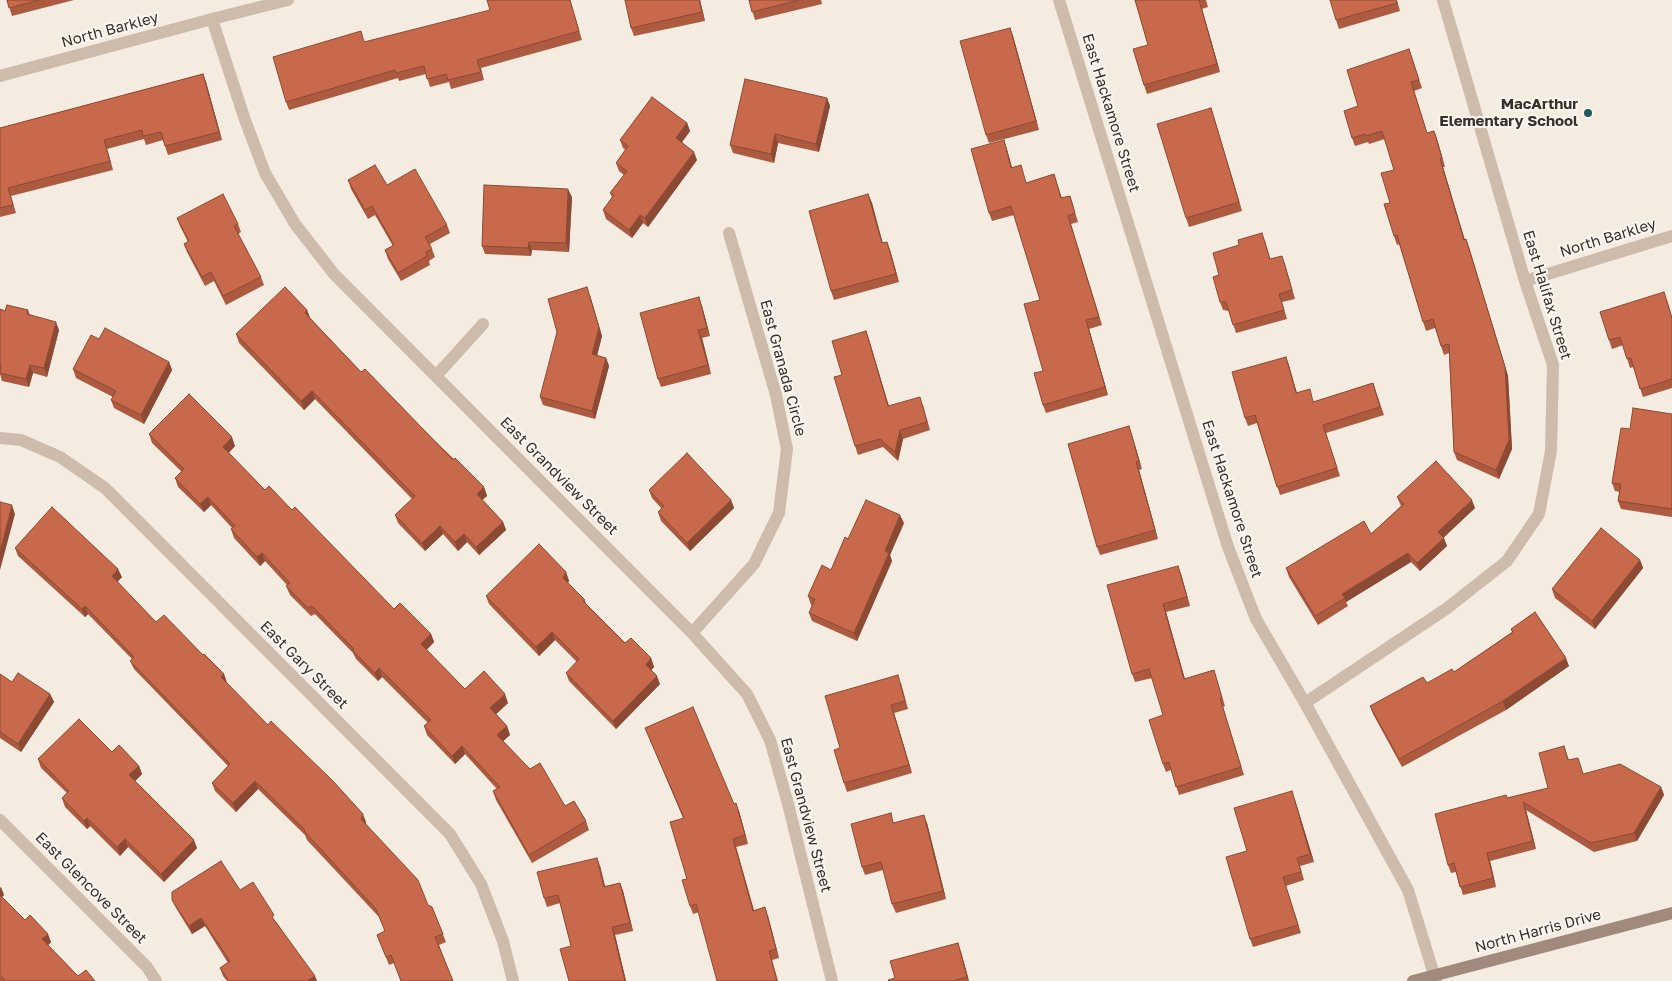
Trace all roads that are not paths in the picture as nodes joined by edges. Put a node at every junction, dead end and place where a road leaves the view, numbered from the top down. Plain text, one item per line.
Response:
1 (288, 0) edge
2 (1059, 0) edge
3 (1443, 0) edge
4 (212, 19) junction
5 (0, 76) edge
6 (729, 233) dead end
7 (1672, 236) edge
8 (1525, 281) junction
9 (483, 324) dead end
10 (436, 376) junction
11 (0, 438) edge
12 (692, 633) junction
13 (1305, 703) junction
14 (0, 820) edge
15 (1672, 913) edge
16 (1435, 978) edge
17 (156, 981) edge
18 (514, 981) edge
19 (832, 981) edge
20 (1413, 981) edge

1 - 4 street, North Barkley
2 - 13 street, East Hackamore Street
3 - 8 street, East Halifax Street
4 - 5 street, North Barkley
4 - 10 street, East Grandview Street
6 - 12 street, East Granada Circle
7 - 8 street, North Barkley
8 - 13 street, East Halifax Street
9 - 10 street
10 - 12 street, East Grandview Street
11 - 18 street, East Gary Street
12 - 19 street, East Grandview Street
13 - 16 street, East Hackamore Street
14 - 17 street, East Glencove Street
15 - 16 street, North Harris Drive
16 - 20 street, North Harris Drive

